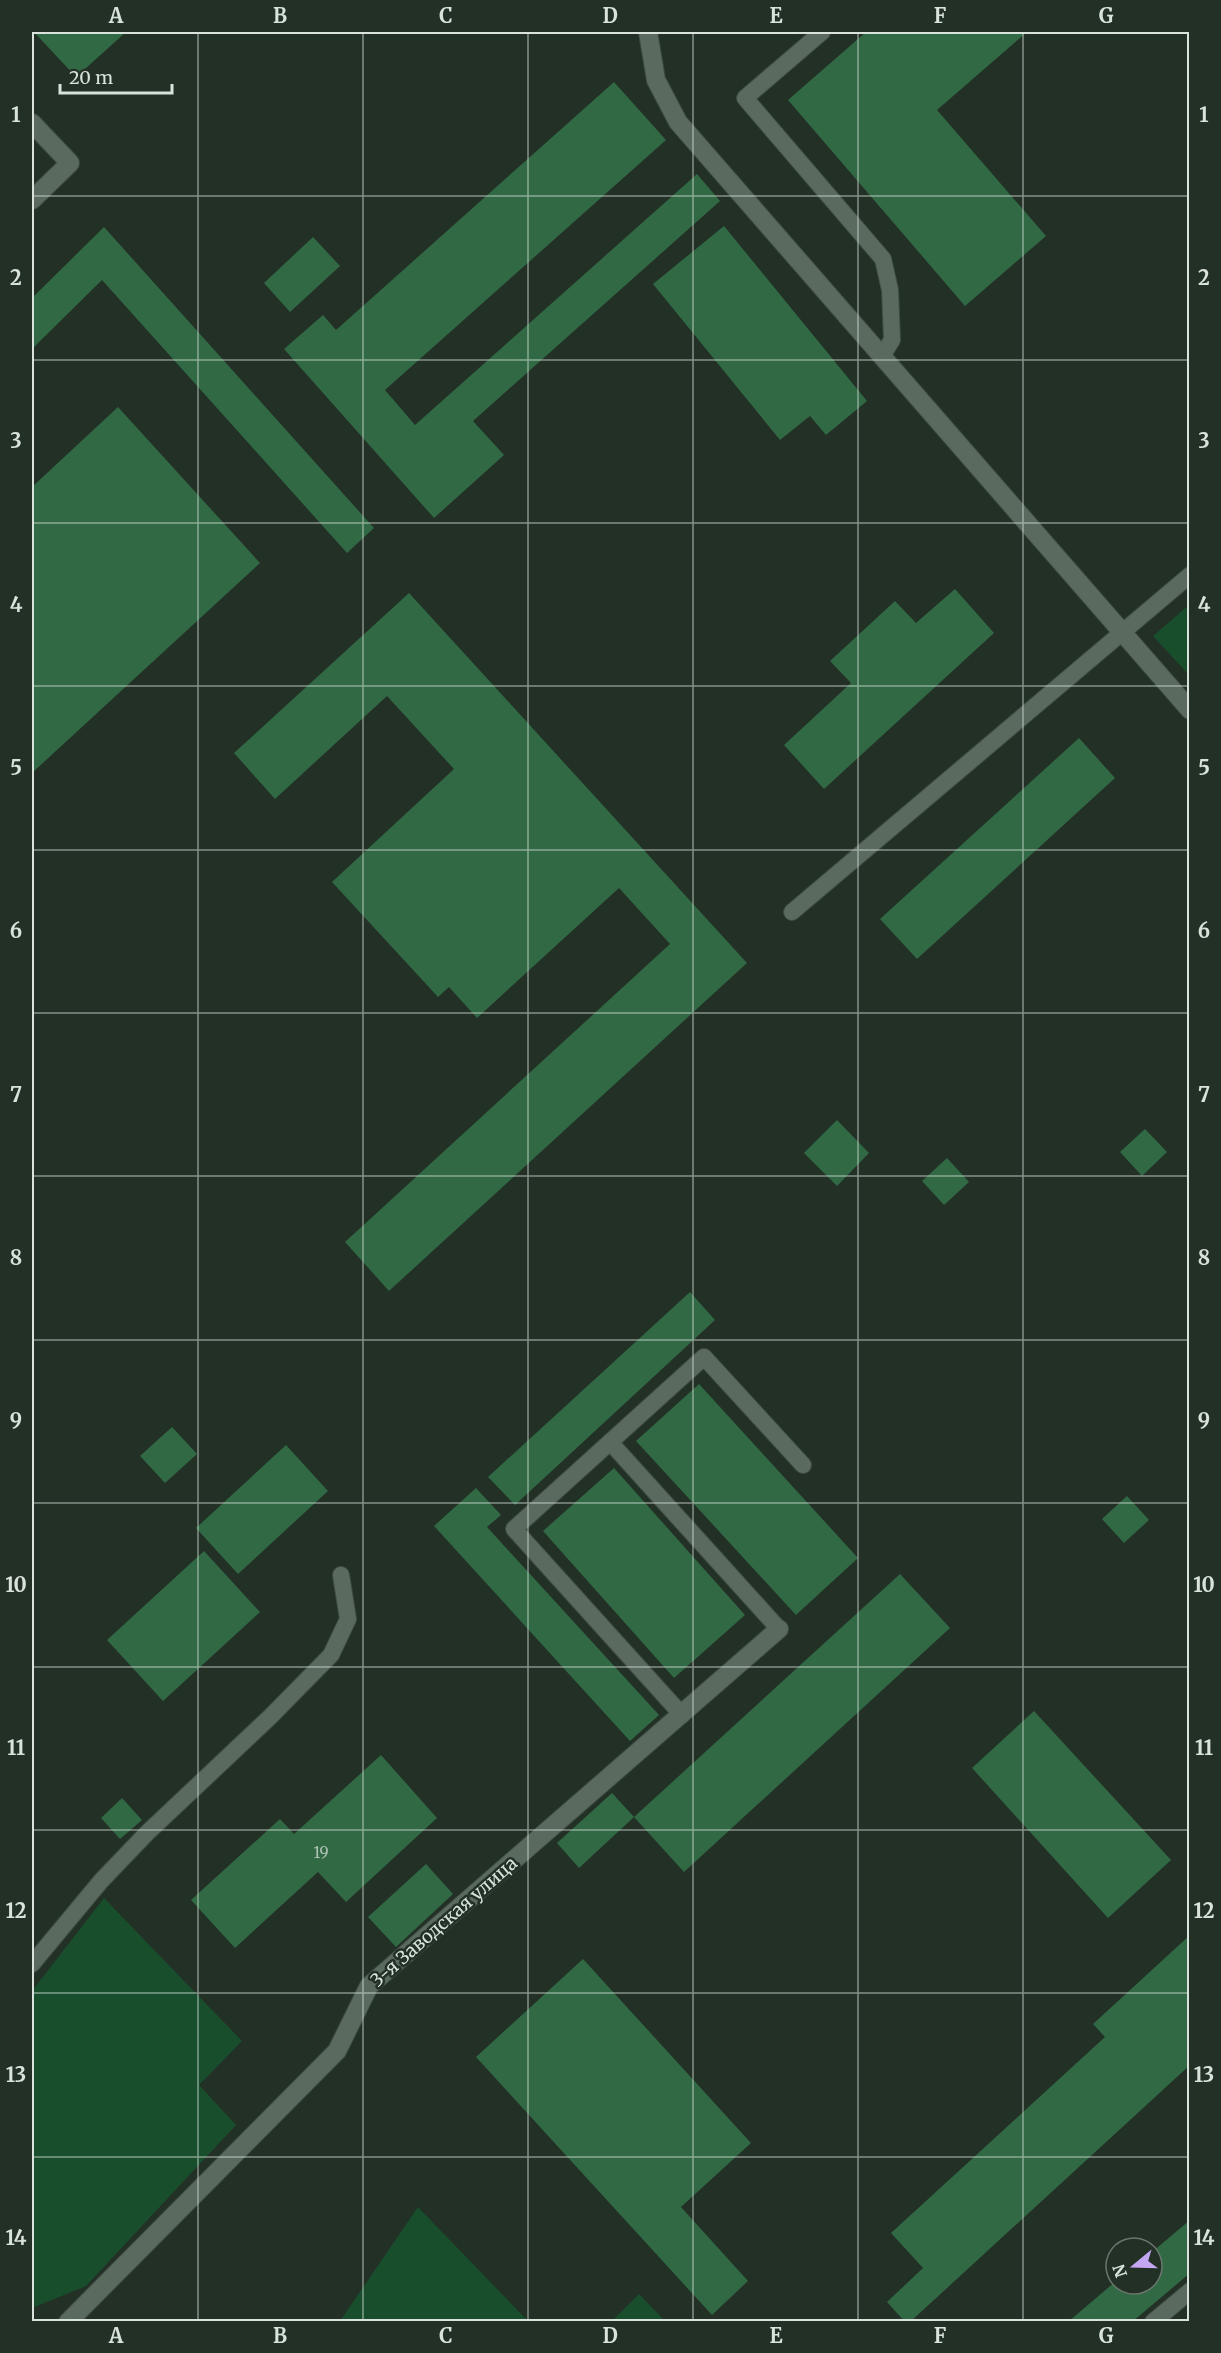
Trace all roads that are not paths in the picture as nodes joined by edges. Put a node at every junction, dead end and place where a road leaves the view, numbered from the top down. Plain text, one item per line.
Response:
1 (648, 32) edge
2 (822, 32) edge
3 (32, 123) edge
4 (32, 200) edge
5 (882, 356) junction
6 (1190, 575) edge
7 (1123, 632) junction
8 (1190, 710) edge
9 (792, 912) dead end
10 (610, 1442) junction
11 (803, 1465) dead end
12 (341, 1575) dead end
13 (779, 1629) joint
14 (682, 1715) junction
15 (32, 1964) edge
16 (1190, 2291) edge
17 (68, 2322) edge
18 (1153, 2322) edge

1 - 5 street
2 - 5 lane
3 - 4 street
5 - 7 street
6 - 7 lane
7 - 8 street
7 - 9 lane
10 - 11 lane
10 - 13 lane
10 - 14 lane
12 - 15 lane
13 - 14 street, 3-я Заводская улица
14 - 17 street, 3-я Заводская улица
16 - 18 lane

